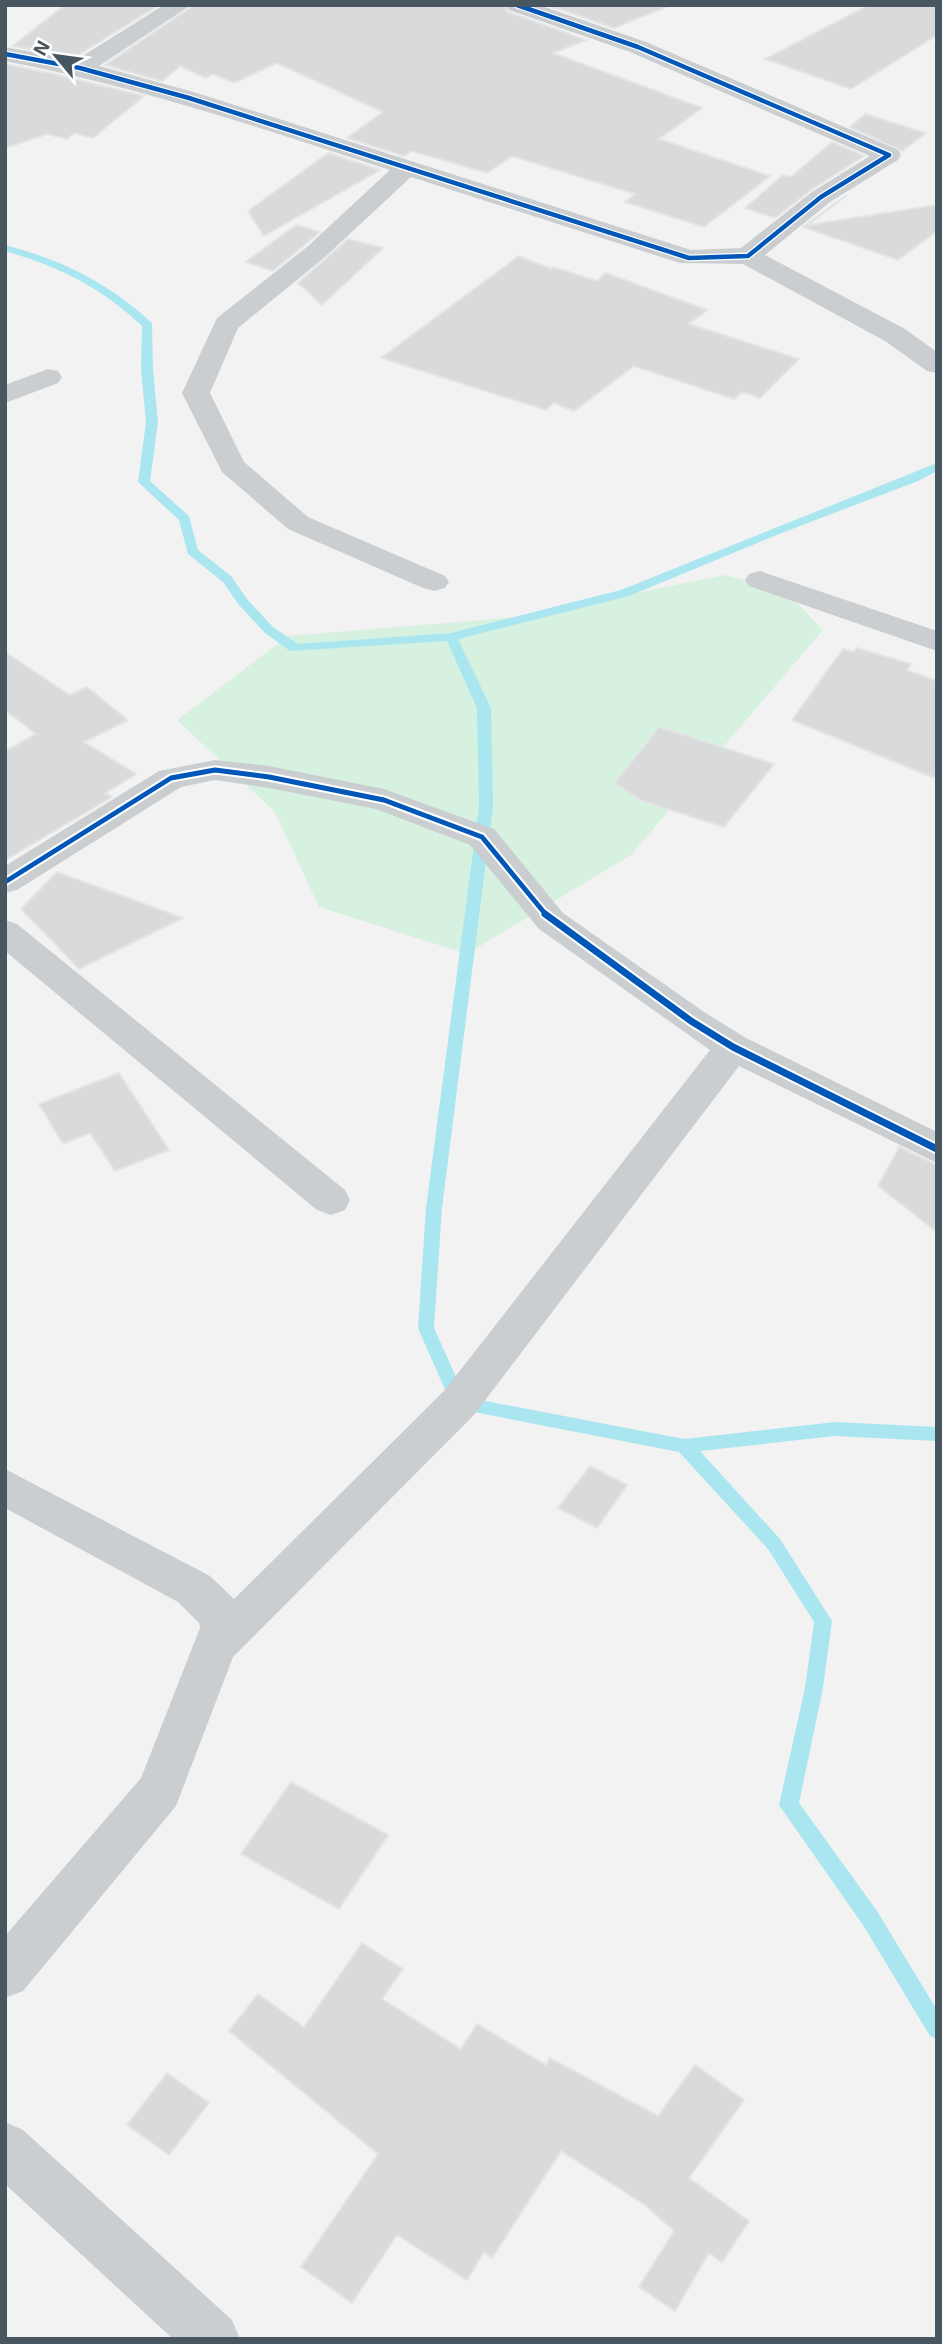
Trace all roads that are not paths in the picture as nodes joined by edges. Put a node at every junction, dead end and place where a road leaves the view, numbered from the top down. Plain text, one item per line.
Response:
1 (180, 5) edge
2 (517, 5) edge
3 (5, 54) edge
4 (80, 68) junction
5 (408, 167) junction
6 (748, 256) junction
7 (937, 365) edge
8 (48, 377) dead end
9 (5, 395) edge
10 (760, 580) dead end
11 (435, 582) dead end
12 (937, 642) edge
13 (5, 882) edge
14 (5, 932) edge
15 (733, 1047) junction
16 (937, 1149) edge
17 (331, 1200) dead end
18 (5, 1487) edge
19 (219, 1643) junction
20 (5, 1974) edge
21 (5, 2148) edge
22 (213, 2339) edge

1 - 4 street
2 - 6 street
3 - 4 street
4 - 5 street
5 - 6 street
5 - 11 street
6 - 7 street
8 - 9 street
10 - 12 street
13 - 15 street
14 - 17 street
15 - 16 street
15 - 19 street
18 - 19 street
19 - 20 street
21 - 22 street

